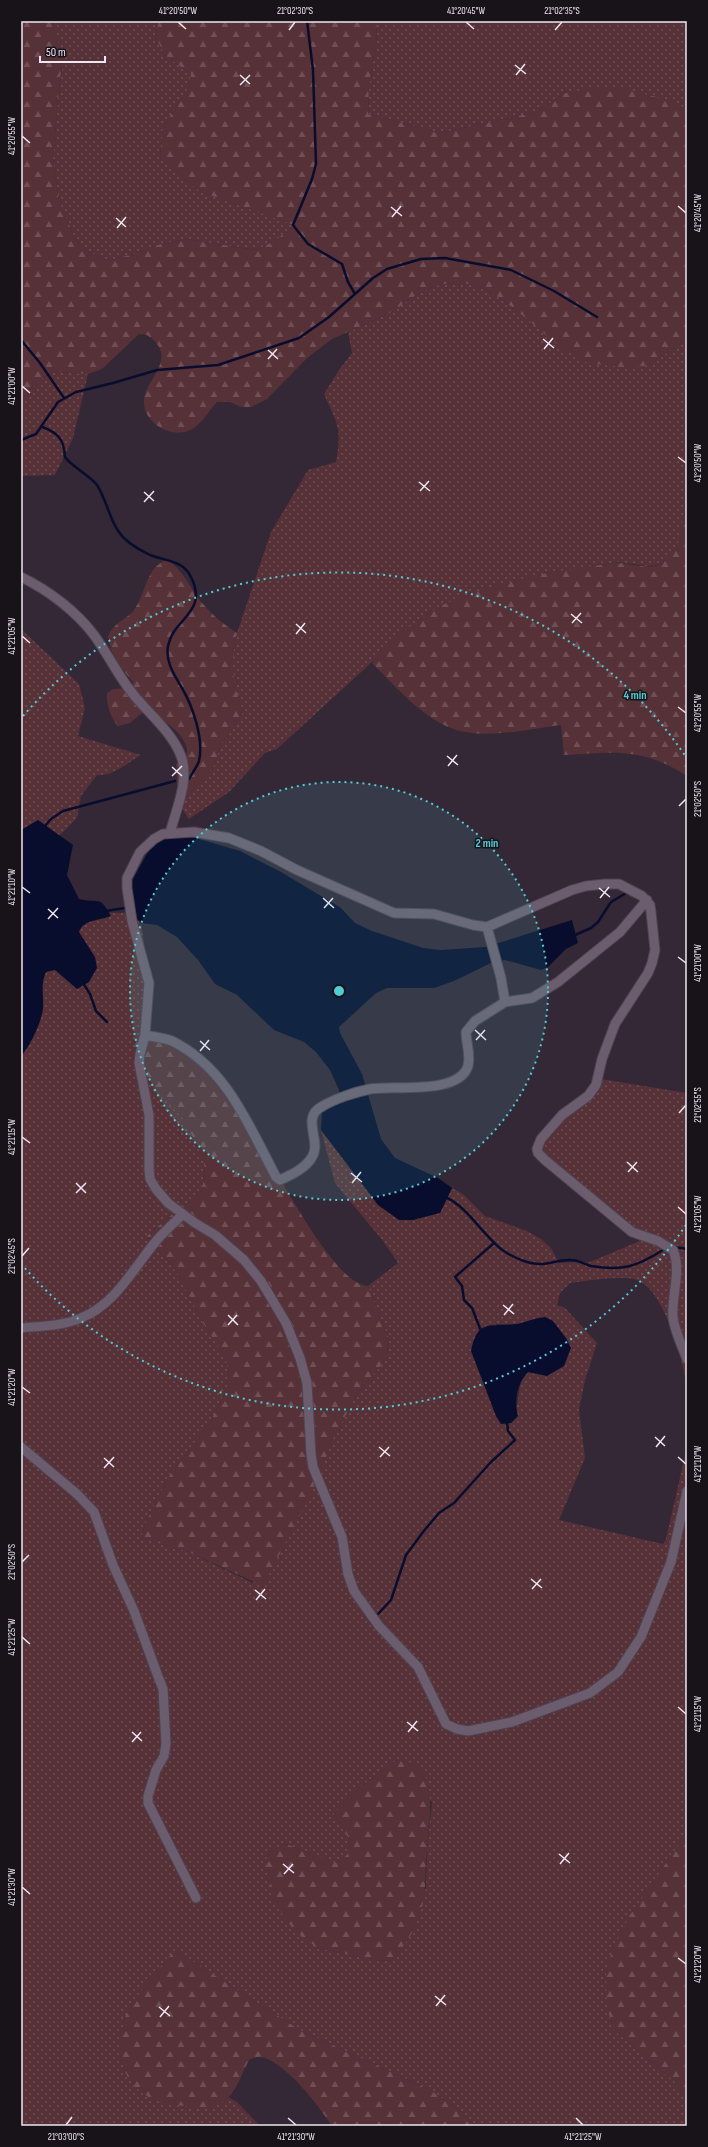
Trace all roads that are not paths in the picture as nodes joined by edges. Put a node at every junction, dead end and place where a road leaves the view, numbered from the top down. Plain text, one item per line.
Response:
1 (21, 577) edge
2 (170, 833) junction
3 (646, 900) junction
4 (487, 927) junction
5 (504, 1002) junction
6 (145, 1035) junction
7 (183, 1214) junction
8 (21, 1328) edge
9 (687, 1359) edge
10 (21, 1447) edge
11 (687, 1491) edge
12 (196, 1898) dead end

1 - 2 street
2 - 4 street
2 - 6 street
3 - 4 street
3 - 5 street
3 - 9 street
4 - 5 street
5 - 6 street
6 - 7 street
7 - 8 street
7 - 11 street
10 - 12 street

